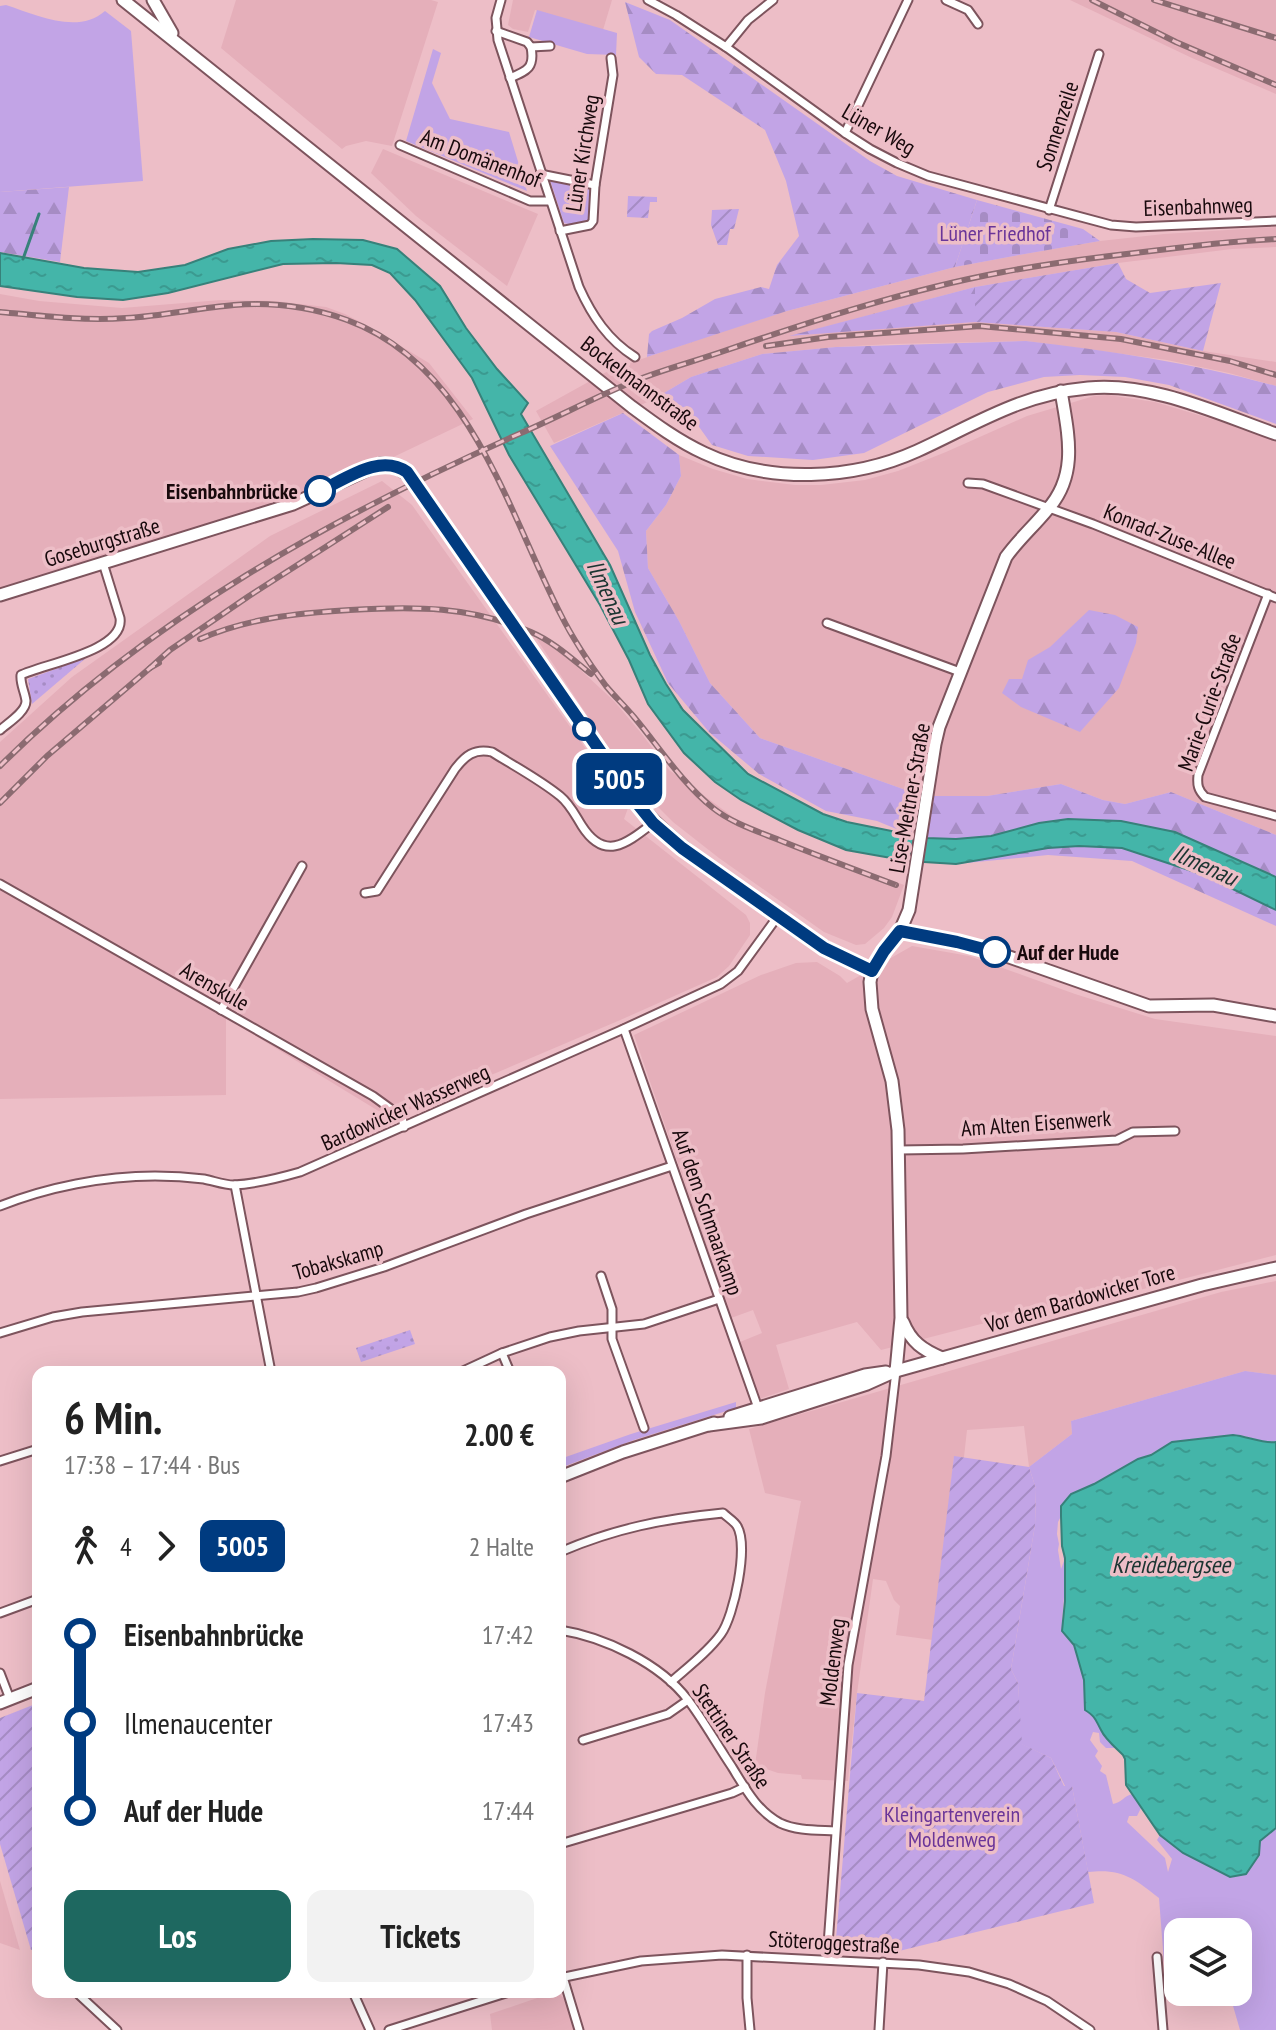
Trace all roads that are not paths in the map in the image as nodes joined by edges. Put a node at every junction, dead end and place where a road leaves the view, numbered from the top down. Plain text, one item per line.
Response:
1 (123, 0) edge
2 (153, 0) edge
3 (501, 0) edge
4 (648, 0) edge
5 (773, 0) edge
6 (908, 0) edge
7 (946, 0) edge
8 (978, 24) dead end
9 (496, 31) junction
10 (176, 41) junction
11 (550, 46) dead end
12 (531, 47) junction
13 (726, 47) junction
14 (1099, 54) dead end
15 (611, 58) dead end
16 (510, 78) junction
17 (845, 133) junction
18 (400, 145) dead end
19 (540, 174) junction
20 (595, 185) junction
21 (550, 201) junction
22 (1049, 210) junction
23 (1276, 221) edge
24 (1121, 226) joint
25 (560, 231) junction
26 (635, 357) dead end
27 (1061, 391) junction
28 (1276, 434) edge
29 (968, 483) dead end
30 (1050, 508) junction
31 (103, 563) junction
32 (0, 595) edge
33 (1272, 596) edge
34 (827, 623) dead end
35 (960, 672) junction
36 (0, 730) edge
37 (1276, 816) edge
38 (653, 823) junction
39 (302, 866) dead end
40 (0, 884) edge
41 (365, 893) dead end
42 (778, 916) junction
43 (900, 931) junction
44 (872, 971) junction
45 (221, 1010) junction
46 (1276, 1016) edge
47 (624, 1029) junction
48 (404, 1127) junction
49 (1175, 1131) dead end
50 (899, 1150) junction
51 (672, 1166) junction
52 (235, 1185) junction
53 (0, 1206) edge
54 (1276, 1268) edge
55 (601, 1276) dead end
56 (256, 1296) junction
57 (719, 1299) junction
58 (901, 1318) junction
59 (613, 1328) junction
60 (0, 1333) edge
61 (502, 1353) junction
62 (942, 1358) junction
63 (270, 1366) edge
64 (474, 1366) edge
65 (507, 1366) edge
66 (896, 1371) junction
67 (758, 1408) junction
68 (709, 1425) junction
69 (644, 1428) dead end
70 (32, 1451) edge
71 (0, 1461) edge
72 (566, 1475) edge
73 (566, 1550) edge
74 (32, 1601) edge
75 (0, 1613) edge
76 (566, 1631) edge
77 (0, 1673) edge
78 (671, 1682) junction
79 (32, 1690) edge
80 (688, 1700) junction
81 (5, 1701) edge
82 (583, 1740) dead end
83 (745, 1787) junction
84 (835, 1831) junction
85 (566, 1842) edge
86 (747, 1955) junction
87 (1157, 1957) dead end
88 (827, 1959) junction
89 (883, 1962) junction
90 (566, 1976) edge
91 (566, 1992) edge
92 (82, 1998) edge
93 (356, 1998) edge
94 (490, 1998) edge
95 (117, 2030) edge
96 (370, 2030) edge
97 (389, 2030) edge
98 (579, 2030) edge
99 (750, 2030) edge
100 (879, 2030) edge
101 (1090, 2030) edge
102 (1163, 2030) edge

1 - 10 main road, Bockelmannstraße
2 - 10 main road
3 - 9 street, Am Domänenhof
4 - 13 street, Lüner Weg
5 - 13 street
6 - 17 street
7 - 8 street
9 - 12 street
9 - 16 street, Am Domänenhof
10 - 27 main road, Bockelmannstraße
11 - 12 street
12 - 16 street
13 - 17 street, Lüner Weg
14 - 22 street, Sonnenzeile
15 - 20 street, Lüner Kirchweg
16 - 19 street, Am Domänenhof
17 - 22 street, Lüner Weg
18 - 21 street, Am Domänenhof
19 - 20 street
19 - 21 street, Am Domänenhof
20 - 25 street, Lüner Kirchweg
21 - 25 street, Am Domänenhof
22 - 24 street, Lüner Weg
23 - 24 street, Eisenbahnweg
25 - 26 street, Am Domänenhof
27 - 28 main road, Bockelmannstraße
27 - 30 main road, Lise-Meitner-Straße
29 - 30 street
30 - 33 street, Konrad-Zuse-Allee
30 - 35 main road, Lise-Meitner-Straße
31 - 32 main road, Goseburgstraße
31 - 36 street
31 - 38 main road, Goseburgstraße
33 - 37 street, Marie-Curie-Straße
34 - 35 street
35 - 43 main road, Lise-Meitner-Straße
38 - 41 street
38 - 42 main road
39 - 45 street
40 - 45 street, Arenskule
42 - 44 main road
42 - 47 street, Bardowicker Wasserweg
43 - 44 main road
43 - 46 main road
44 - 50 main road
45 - 48 street, Arenskule
47 - 48 street, Bardowicker Wasserweg
47 - 51 street, Auf dem Schmaarkamp
48 - 52 street, Bardowicker Wasserweg
49 - 50 street, Am Alten Eisenwerk
50 - 58 main road
51 - 56 street, Tobakskamp
51 - 57 street, Auf dem Schmaarkamp
52 - 53 street, Bardowicker Wasserweg
52 - 56 street
54 - 62 main road, Vor dem Bardowicker Tore
55 - 59 street
56 - 60 street, Tobakskamp
56 - 63 street
57 - 59 street
57 - 67 street, Auf dem Schmaarkamp
58 - 62 main road
58 - 66 main road
59 - 61 street
59 - 69 street
61 - 64 street
61 - 65 street
62 - 66 main road, Vor dem Bardowicker Tore
66 - 67 main road, Vor dem Bardowicker Tore
66 - 68 main road, Vor dem Bardowicker Tore
66 - 84 street, Moldenweg
67 - 68 main road, Vor dem Bardowicker Tore
68 - 72 main road
70 - 71 street
73 - 78 street
74 - 75 street
76 - 78 street, Stettiner Straße
77 - 81 street
78 - 80 street, Stettiner Straße
79 - 81 main road
80 - 82 street
80 - 83 street, Stettiner Straße
83 - 84 street, Stettiner Straße
83 - 85 street
84 - 88 street, Moldenweg
86 - 88 street, Stöteroggestraße
86 - 90 street, Stöteroggestraße
86 - 99 street
87 - 102 street
88 - 89 street, Stöteroggestraße
89 - 100 street
89 - 101 street, Stöteroggestraße
91 - 98 street, Stöteroggestraße
92 - 95 street
93 - 96 street
94 - 97 street

